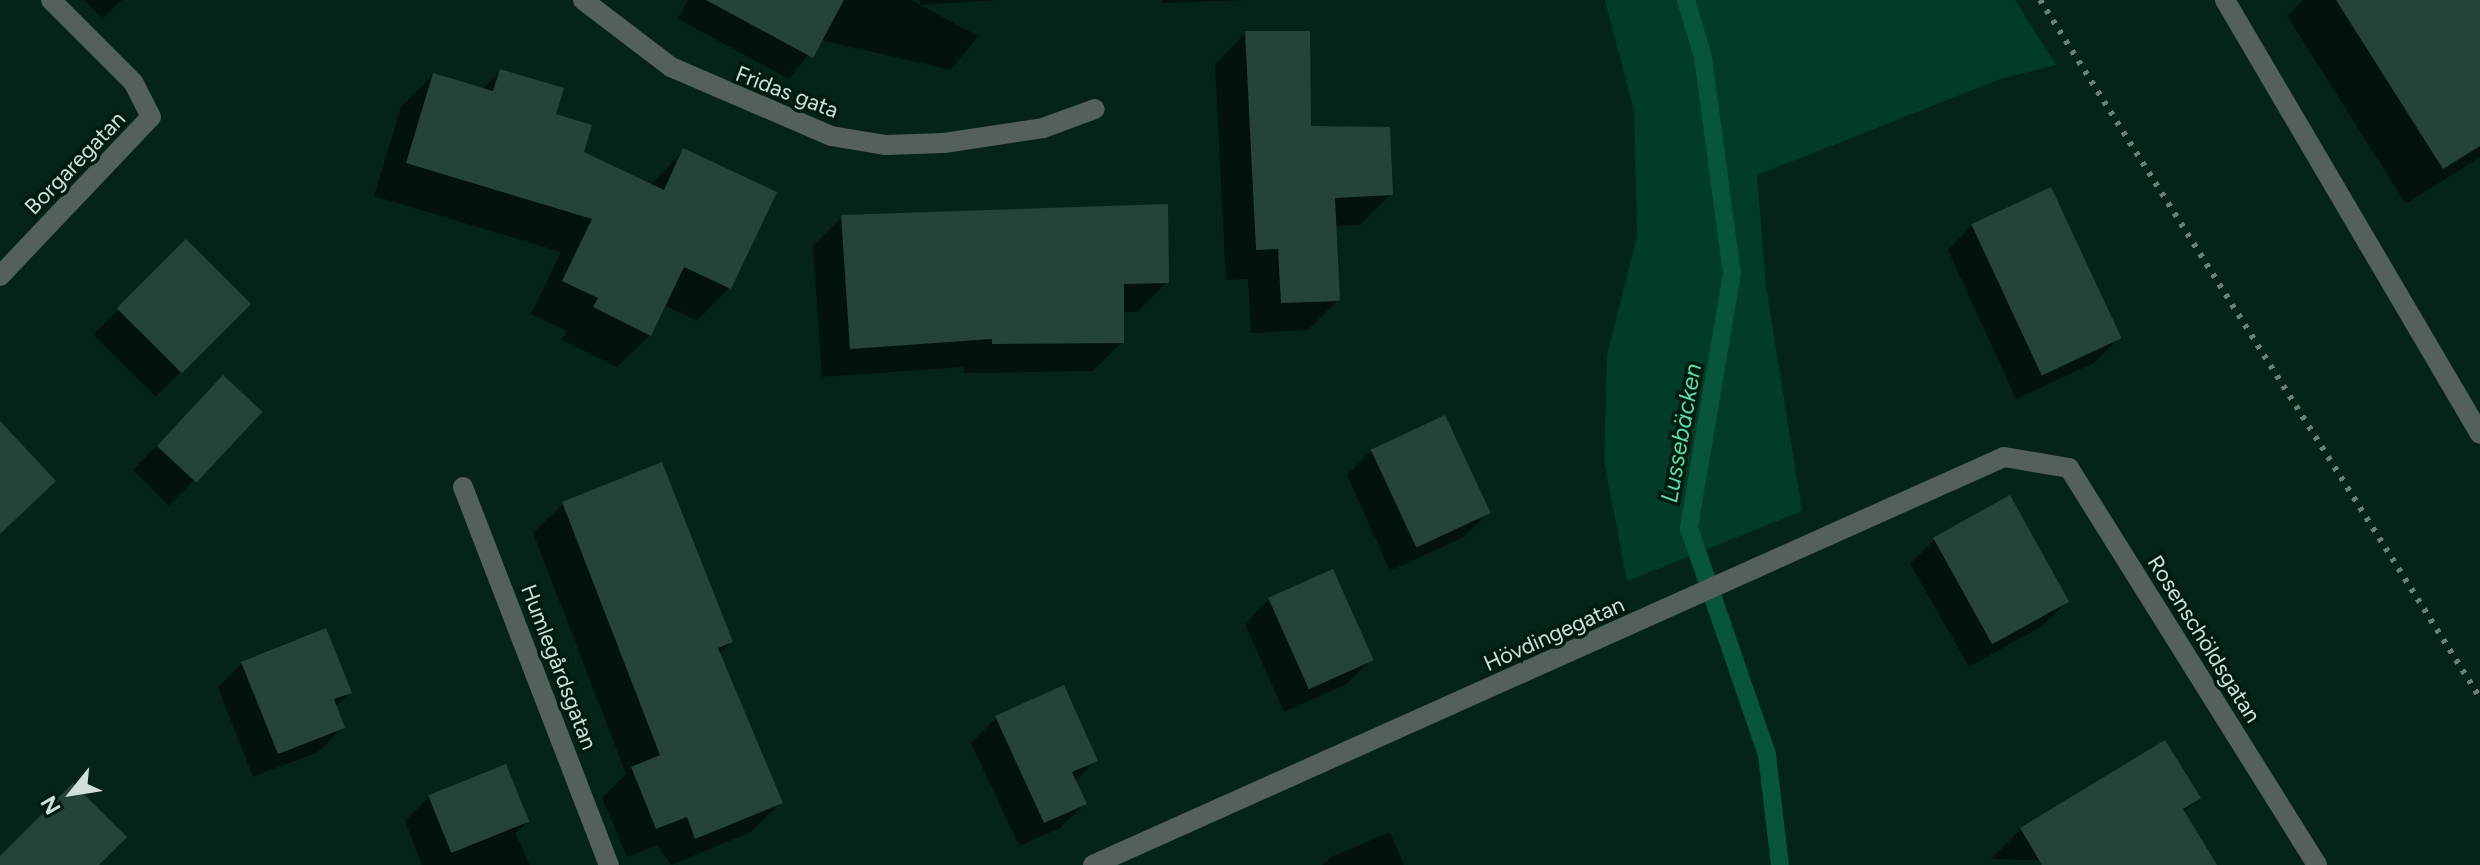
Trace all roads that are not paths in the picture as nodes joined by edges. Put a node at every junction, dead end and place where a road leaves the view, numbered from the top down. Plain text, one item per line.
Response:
1 (51, 0) edge
2 (583, 0) edge
3 (2225, 0) edge
4 (1095, 109) dead end
5 (0, 276) edge
6 (2480, 434) edge
7 (2035, 460) joint
8 (463, 487) dead end
9 (609, 865) edge
10 (1093, 865) edge
11 (2317, 865) edge

1 - 5 street, Borgaregatan
2 - 4 street, Fridas gata
3 - 6 street
7 - 10 street, Hövdingegatan
7 - 11 street, Rosenschöldsgatan
8 - 9 street, Humlegårdsgatan

